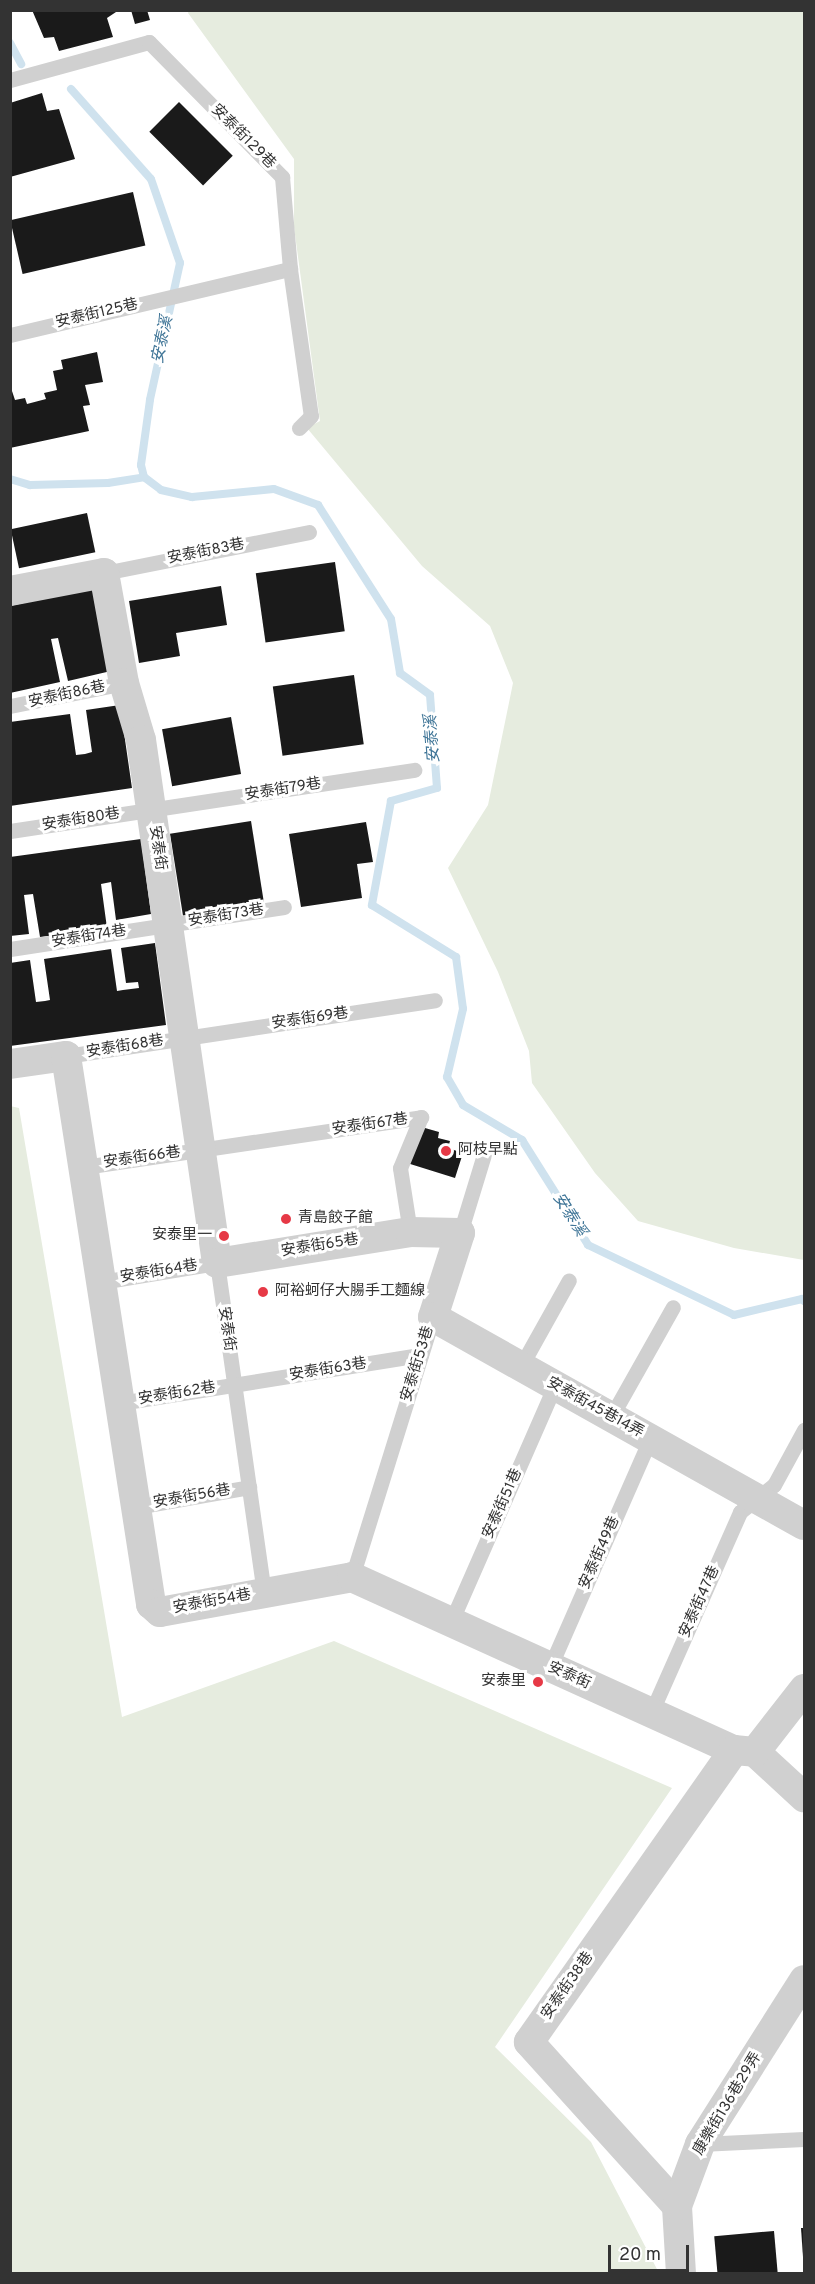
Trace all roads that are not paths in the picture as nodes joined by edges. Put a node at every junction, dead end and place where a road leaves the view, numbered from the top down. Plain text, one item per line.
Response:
1 (10, 80) edge
2 (290, 269) junction
3 (10, 335) edge
4 (299, 428) dead end
5 (309, 532) dead end
6 (104, 573) junction
7 (10, 591) edge
8 (124, 683) junction
9 (10, 706) edge
10 (414, 770) dead end
11 (152, 810) junction
12 (10, 831) edge
13 (284, 907) dead end
14 (168, 924) junction
15 (10, 949) edge
16 (435, 1000) dead end
17 (184, 1037) junction
18 (66, 1056) junction
19 (10, 1064) edge
20 (200, 1150) junction
21 (485, 1151) dead end
22 (84, 1167) junction
23 (410, 1232) junction
24 (460, 1233) junction
25 (217, 1263) junction
26 (569, 1280) dead end
27 (101, 1282) junction
28 (673, 1307) dead end
29 (433, 1317) junction
30 (421, 1356) junction
31 (520, 1366) junction
32 (234, 1385) junction
33 (555, 1385) junction
34 (120, 1403) junction
35 (611, 1417) junction
36 (804, 1430) edge
37 (650, 1439) junction
38 (249, 1487) junction
39 (757, 1498) junction
40 (136, 1507) junction
41 (804, 1525) edge
42 (352, 1577) junction
43 (264, 1593) junction
44 (451, 1622) junction
45 (550, 1667) junction
46 (804, 1689) edge
47 (651, 1713) junction
48 (744, 1751) junction
49 (804, 1797) edge
50 (804, 1980) edge
51 (804, 2139) edge
52 (700, 2144) junction
53 (676, 2206) junction
54 (681, 2274) edge

1 - 2 lane, 安泰街129巷
2 - 3 lane, 安泰街125巷
2 - 4 lane, 安泰街129巷
5 - 6 lane, 安泰街83巷
6 - 7 street
6 - 8 street, 安泰街
8 - 9 lane, 安泰街86巷
8 - 11 street, 安泰街
10 - 11 lane, 安泰街79巷
11 - 12 lane, 安泰街80巷
11 - 14 street, 安泰街
13 - 14 lane, 安泰街73巷
14 - 15 lane, 安泰街74巷
14 - 17 street, 安泰街
16 - 17 lane, 安泰街69巷
17 - 18 lane, 安泰街68巷
17 - 20 street, 安泰街
18 - 19 street
18 - 22 street
20 - 22 lane, 安泰街66巷
20 - 23 lane, 安泰街67巷
20 - 25 street, 安泰街
21 - 24 lane, 安泰街53巷
22 - 27 street
23 - 24 street, 安泰街65巷
23 - 25 street, 安泰街65巷
24 - 29 street, 安泰街53巷
25 - 27 lane, 安泰街64巷
25 - 32 lane, 安泰街
26 - 31 lane
27 - 34 street
28 - 35 lane
29 - 30 lane, 安泰街53巷
29 - 31 street, 安泰街45巷14弄
30 - 32 lane, 安泰街63巷
30 - 42 lane, 安泰街53巷
31 - 33 street, 安泰街45巷14弄
32 - 34 lane, 安泰街62巷
32 - 38 lane, 安泰街
33 - 35 street, 安泰街45巷14弄
33 - 44 lane, 安泰街51巷
34 - 40 street
35 - 37 street, 安泰街45巷14弄
36 - 39 lane
37 - 39 street, 安泰街45巷14弄
37 - 45 lane, 安泰街49巷
38 - 40 lane, 安泰街56巷
38 - 43 lane, 安泰街
39 - 41 street, 安泰街45巷14弄
39 - 47 lane, 安泰街47巷
40 - 43 street, 安泰街54巷
42 - 43 street
42 - 44 street, 安泰街
44 - 45 street, 安泰街
45 - 47 street, 安泰街
46 - 48 street
47 - 48 street, 安泰街
48 - 49 street, 安泰街
48 - 53 street, 安泰街38巷
50 - 52 street, 康樂街136巷29弄
51 - 52 lane
52 - 53 street, 康樂街136巷29弄
53 - 54 street, 康樂街136巷29弄

